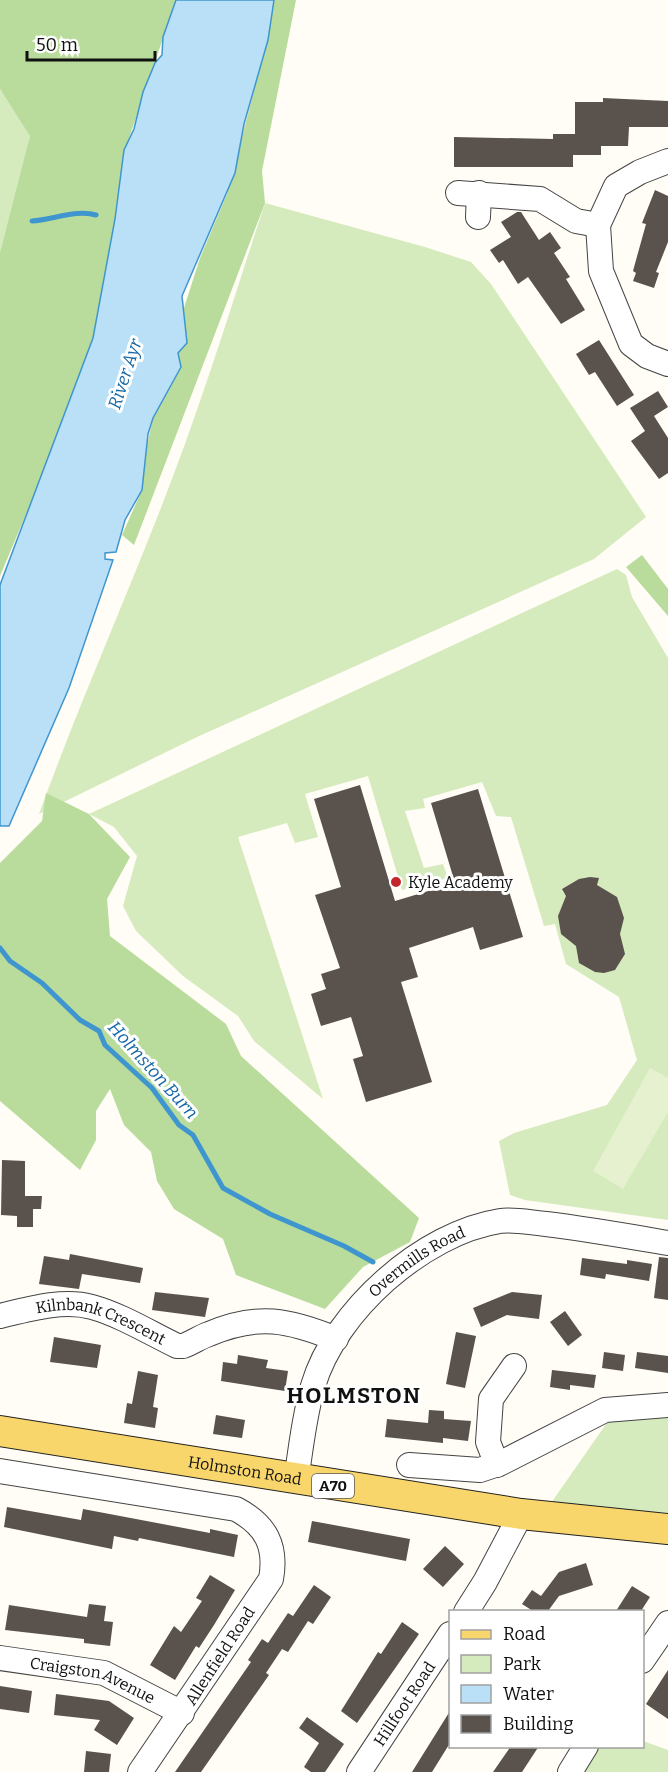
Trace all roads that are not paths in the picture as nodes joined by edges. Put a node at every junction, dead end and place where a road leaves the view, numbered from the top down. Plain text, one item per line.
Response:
1 (668, 161) edge
2 (478, 217) dead end
3 (598, 225) junction
4 (668, 364) edge
5 (668, 1242) edge
6 (0, 1316) edge
7 (336, 1339) junction
8 (514, 1366) dead end
9 (668, 1405) edge
10 (0, 1431) edge
11 (409, 1465) dead end
12 (497, 1465) junction
13 (0, 1471) edge
14 (296, 1480) junction
15 (521, 1514) junction
16 (668, 1529) edge
17 (467, 1610) edge
18 (668, 1623) edge
19 (449, 1636) edge
20 (0, 1658) edge
21 (644, 1658) edge
22 (182, 1713) junction
23 (585, 1748) edge
24 (140, 1772) edge
25 (359, 1772) edge
26 (570, 1772) edge

1 - 3 street
2 - 3 street
3 - 4 street
5 - 7 street, Overmills Road
6 - 7 street, Kilnbank Crescent
7 - 14 street, Overmills Road
8 - 12 street
9 - 12 street
10 - 14 main road, Holmston Road / A70
11 - 12 street
13 - 22 street, Allenfield Road
14 - 15 main road, Holmston Road / A70
15 - 16 main road, Holmston Road / A70
15 - 17 street
18 - 21 street
19 - 25 street, Hillfoot Road
20 - 22 street, Craigston Avenue
22 - 24 street, Allenfield Road
23 - 26 street

